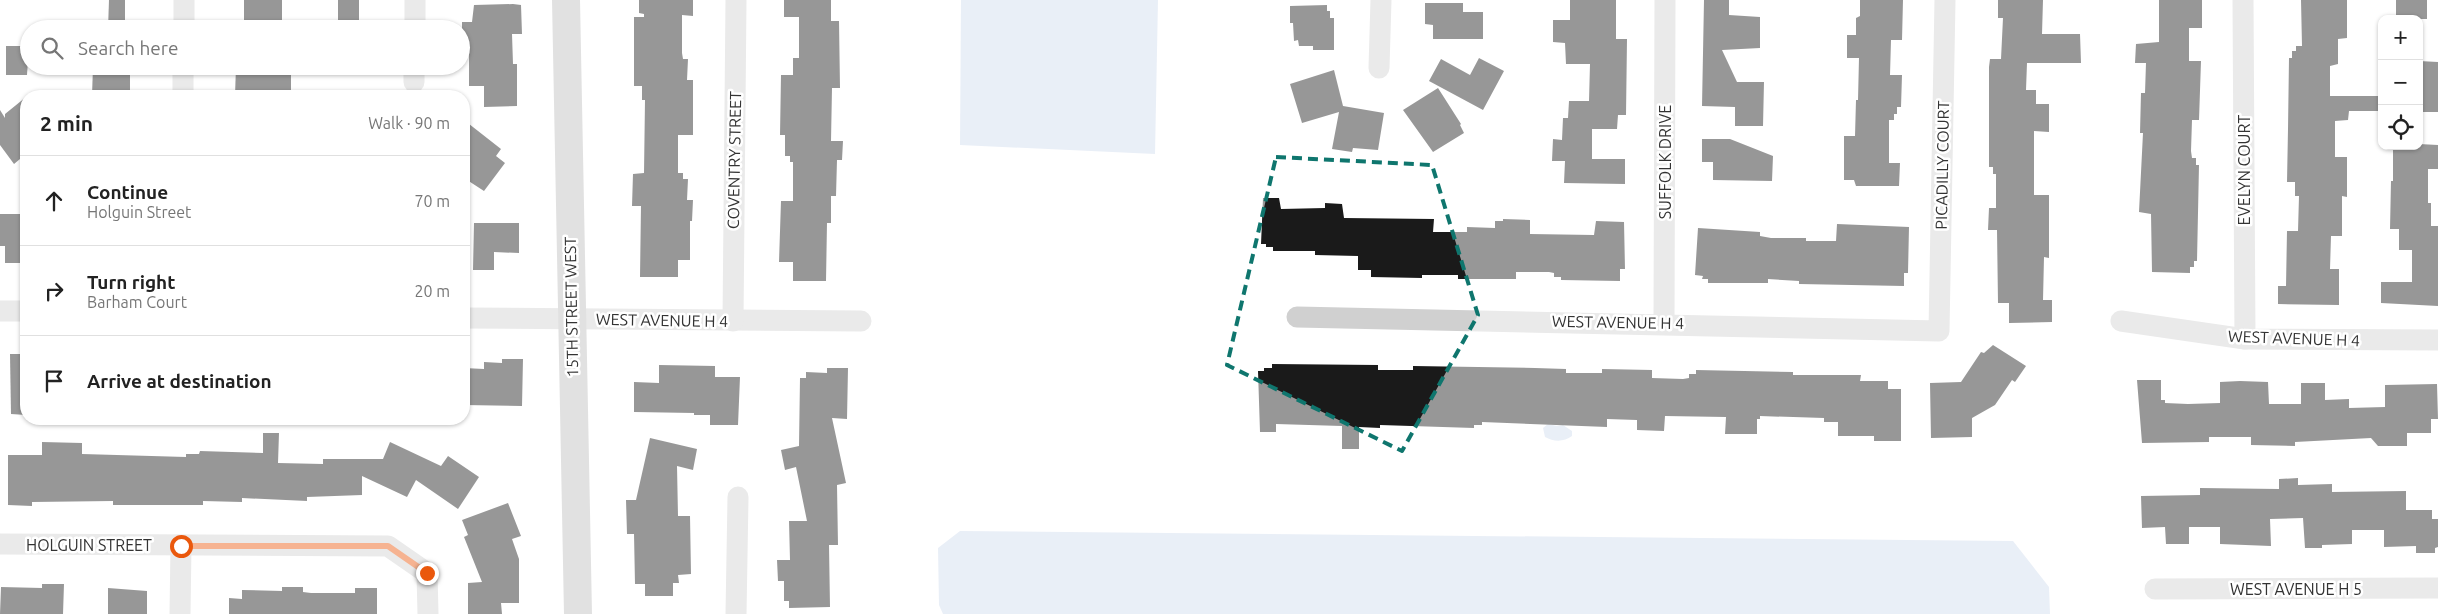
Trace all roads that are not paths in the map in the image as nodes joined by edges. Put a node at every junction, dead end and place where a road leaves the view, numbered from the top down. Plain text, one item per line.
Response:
1 (184, 0) edge
2 (415, 0) edge
3 (566, 0) edge
4 (736, 0) edge
5 (1381, 0) edge
6 (1665, 0) edge
7 (1945, 0) edge
8 (2243, 0) edge
9 (184, 20) edge
10 (415, 20) edge
11 (1379, 68) dead end
12 (184, 75) edge
13 (183, 90) edge
14 (0, 311) edge
15 (20, 311) edge
16 (1297, 317) dead end
17 (470, 318) edge
18 (571, 319) junction
19 (2121, 320) dead end
20 (733, 321) junction
21 (861, 321) dead end
22 (1664, 323) junction
23 (1939, 331) joint
24 (2245, 339) junction
25 (2438, 340) edge
26 (738, 497) dead end
27 (0, 544) edge
28 (181, 546) junction
29 (2438, 588) edge
30 (2155, 589) dead end
31 (180, 614) edge
32 (428, 614) edge
33 (578, 614) edge
34 (736, 614) edge

1 - 9 street
2 - 10 street
3 - 18 street, 15TH STREET WEST
4 - 20 street, COVENTRY STREET
5 - 11 street
6 - 22 street, SUFFOLK DRIVE
7 - 23 street, PICADILLY COURT
8 - 24 street, EVELYN COURT
12 - 13 street
14 - 15 street
16 - 22 street, WEST AVENUE H 4
17 - 18 street, WEST AVENUE H 4
18 - 20 street, WEST AVENUE H 4
18 - 33 street, 15TH STREET WEST
19 - 24 street, WEST AVENUE H 4
20 - 21 street, WEST AVENUE H 4
22 - 23 street, WEST AVENUE H 4
24 - 25 street, WEST AVENUE H 4
26 - 34 street
27 - 28 street, HOLGUIN STREET
28 - 31 street
28 - 32 street, HOLGUIN STREET
29 - 30 street, WEST AVENUE H 5

